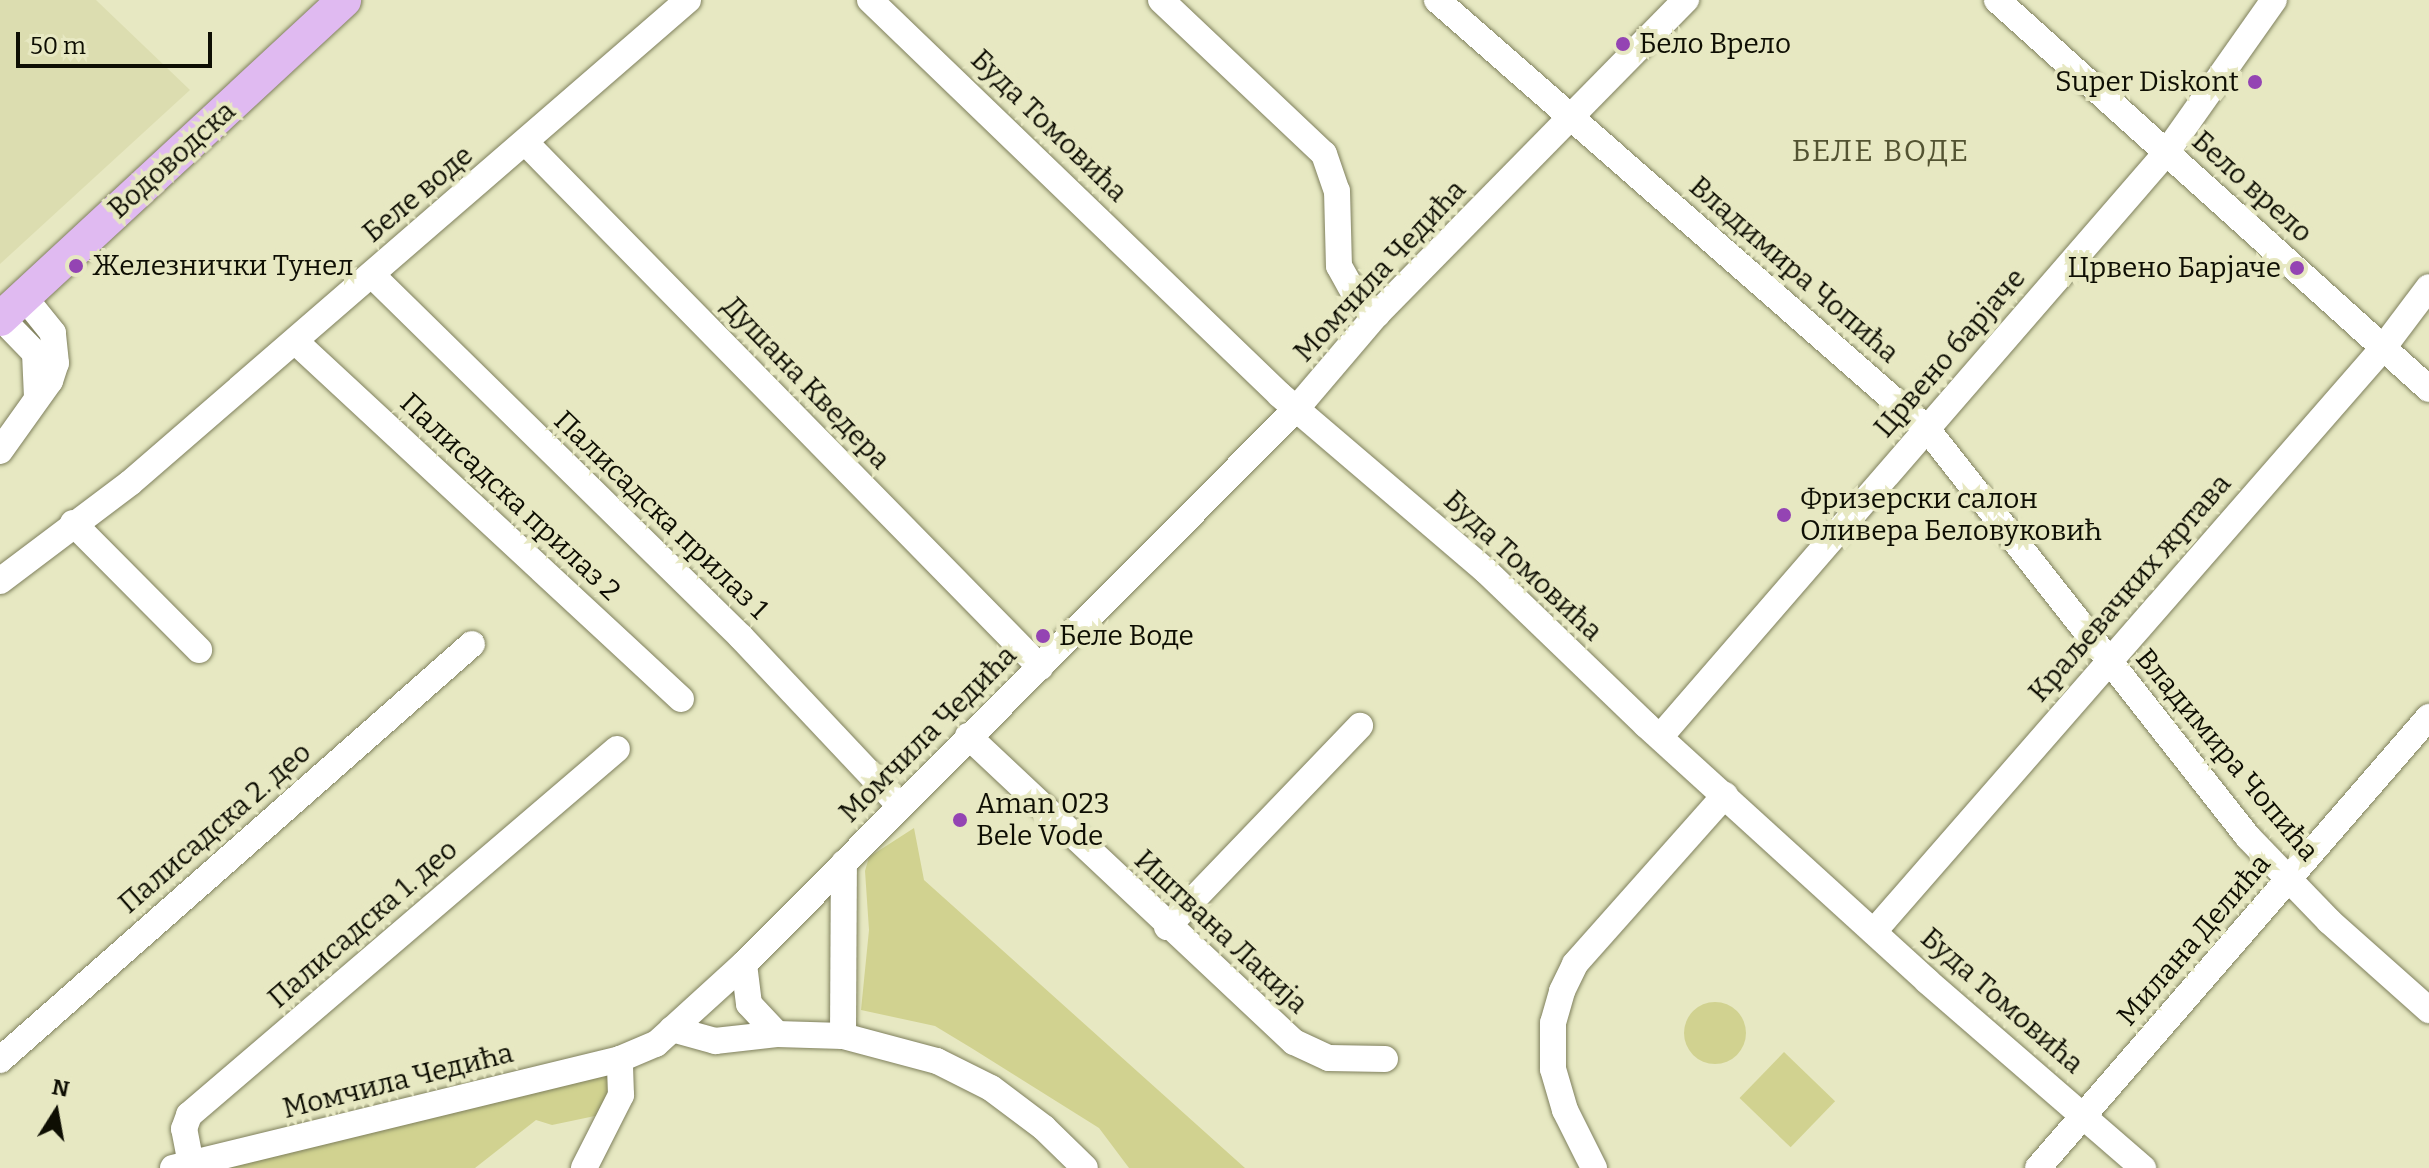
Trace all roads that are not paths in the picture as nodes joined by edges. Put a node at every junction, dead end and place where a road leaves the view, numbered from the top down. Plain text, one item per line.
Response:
1 (344, 0) edge
2 (688, 0) edge
3 (870, 0) edge
4 (1161, 0) edge
5 (1437, 0) edge
6 (1686, 0) edge
7 (1997, 0) edge
8 (2274, 0) edge
9 (1570, 120) junction
10 (527, 144) junction
11 (2166, 153) junction
12 (372, 275) junction
13 (2429, 287) edge
14 (9, 311) edge
15 (1377, 314) junction
16 (296, 342) junction
17 (2383, 348) junction
18 (2429, 389) edge
19 (1297, 408) junction
20 (1927, 429) junction
21 (0, 451) edge
22 (73, 523) junction
23 (0, 581) edge
24 (472, 644) dead end
25 (199, 650) dead end
26 (2108, 661) junction
27 (1040, 667) junction
28 (681, 699) dead end
29 (2429, 717) edge
30 (1360, 726) dead end
31 (968, 736) junction
32 (1660, 737) junction
33 (617, 749) dead end
34 (1725, 795) junction
35 (900, 806) junction
36 (844, 863) junction
37 (2287, 880) junction
38 (1167, 927) junction
39 (1876, 929) junction
40 (744, 964) junction
41 (2429, 1010) edge
42 (672, 1029) junction
43 (777, 1034) junction
44 (843, 1036) junction
45 (620, 1059) junction
46 (1385, 1059) dead end
47 (0, 1060) edge
48 (2084, 1116) junction
49 (182, 1166) edge
50 (584, 1168) edge
51 (1085, 1168) edge
52 (1594, 1168) edge
53 (2038, 1168) edge
54 (2143, 1168) edge

1 - 14 main road, Водоводска
2 - 10 street, Беле воде
3 - 19 street, Буда Томовића
4 - 15 street
5 - 9 street, Владимира Чопића
6 - 9 street, Момчила Чедића
7 - 11 street, Бело врело
8 - 11 street, Црвено барјаче
9 - 15 street, Момчила Чедића
9 - 20 street, Владимира Чопића
10 - 12 street, Беле воде
10 - 27 street, Душана Кведера
11 - 17 street, Бело врело
11 - 20 street, Црвено барјаче
12 - 16 street, Беле воде
12 - 35 street, Палисадска прилаз 1
13 - 17 street, Краљевачких жртава
14 - 21 street
15 - 19 street, Момчила Чедића
16 - 22 street, Беле воде
16 - 28 street, Палисадска прилаз 2
17 - 18 street, Бело врело
17 - 26 street, Краљевачких жртава
19 - 27 street, Момчила Чедића
19 - 32 street, Буда Томовића
20 - 26 street, Владимира Чопића
20 - 32 street, Црвено барјаче
22 - 23 street, Беле воде
22 - 25 street
24 - 47 street, Палисадска 2. део
26 - 37 street, Владимира Чопића
26 - 39 street, Краљевачких жртава
27 - 31 street, Момчила Чедића
29 - 37 street, Милана Делића
30 - 38 street
31 - 35 street, Момчила Чедића
31 - 38 street, Иштвана Лакија
32 - 34 street, Буда Томовића
33 - 49 street, Палисадска 1. део
34 - 39 street, Буда Томовића
34 - 52 street
35 - 36 street, Момчила Чедића
36 - 40 street, Момчила Чедића
36 - 44 street
37 - 41 street, Владимира Чопића
37 - 48 street, Милана Делића
38 - 46 street, Иштвана Лакија
39 - 48 street, Буда Томовића
40 - 42 street, Момчила Чедића
40 - 43 street
42 - 43 street
42 - 45 street, Момчила Чедића
43 - 44 street
44 - 51 street
45 - 49 street, Момчила Чедића
45 - 50 street
48 - 53 street, Милана Делића
48 - 54 street, Буда Томовића

